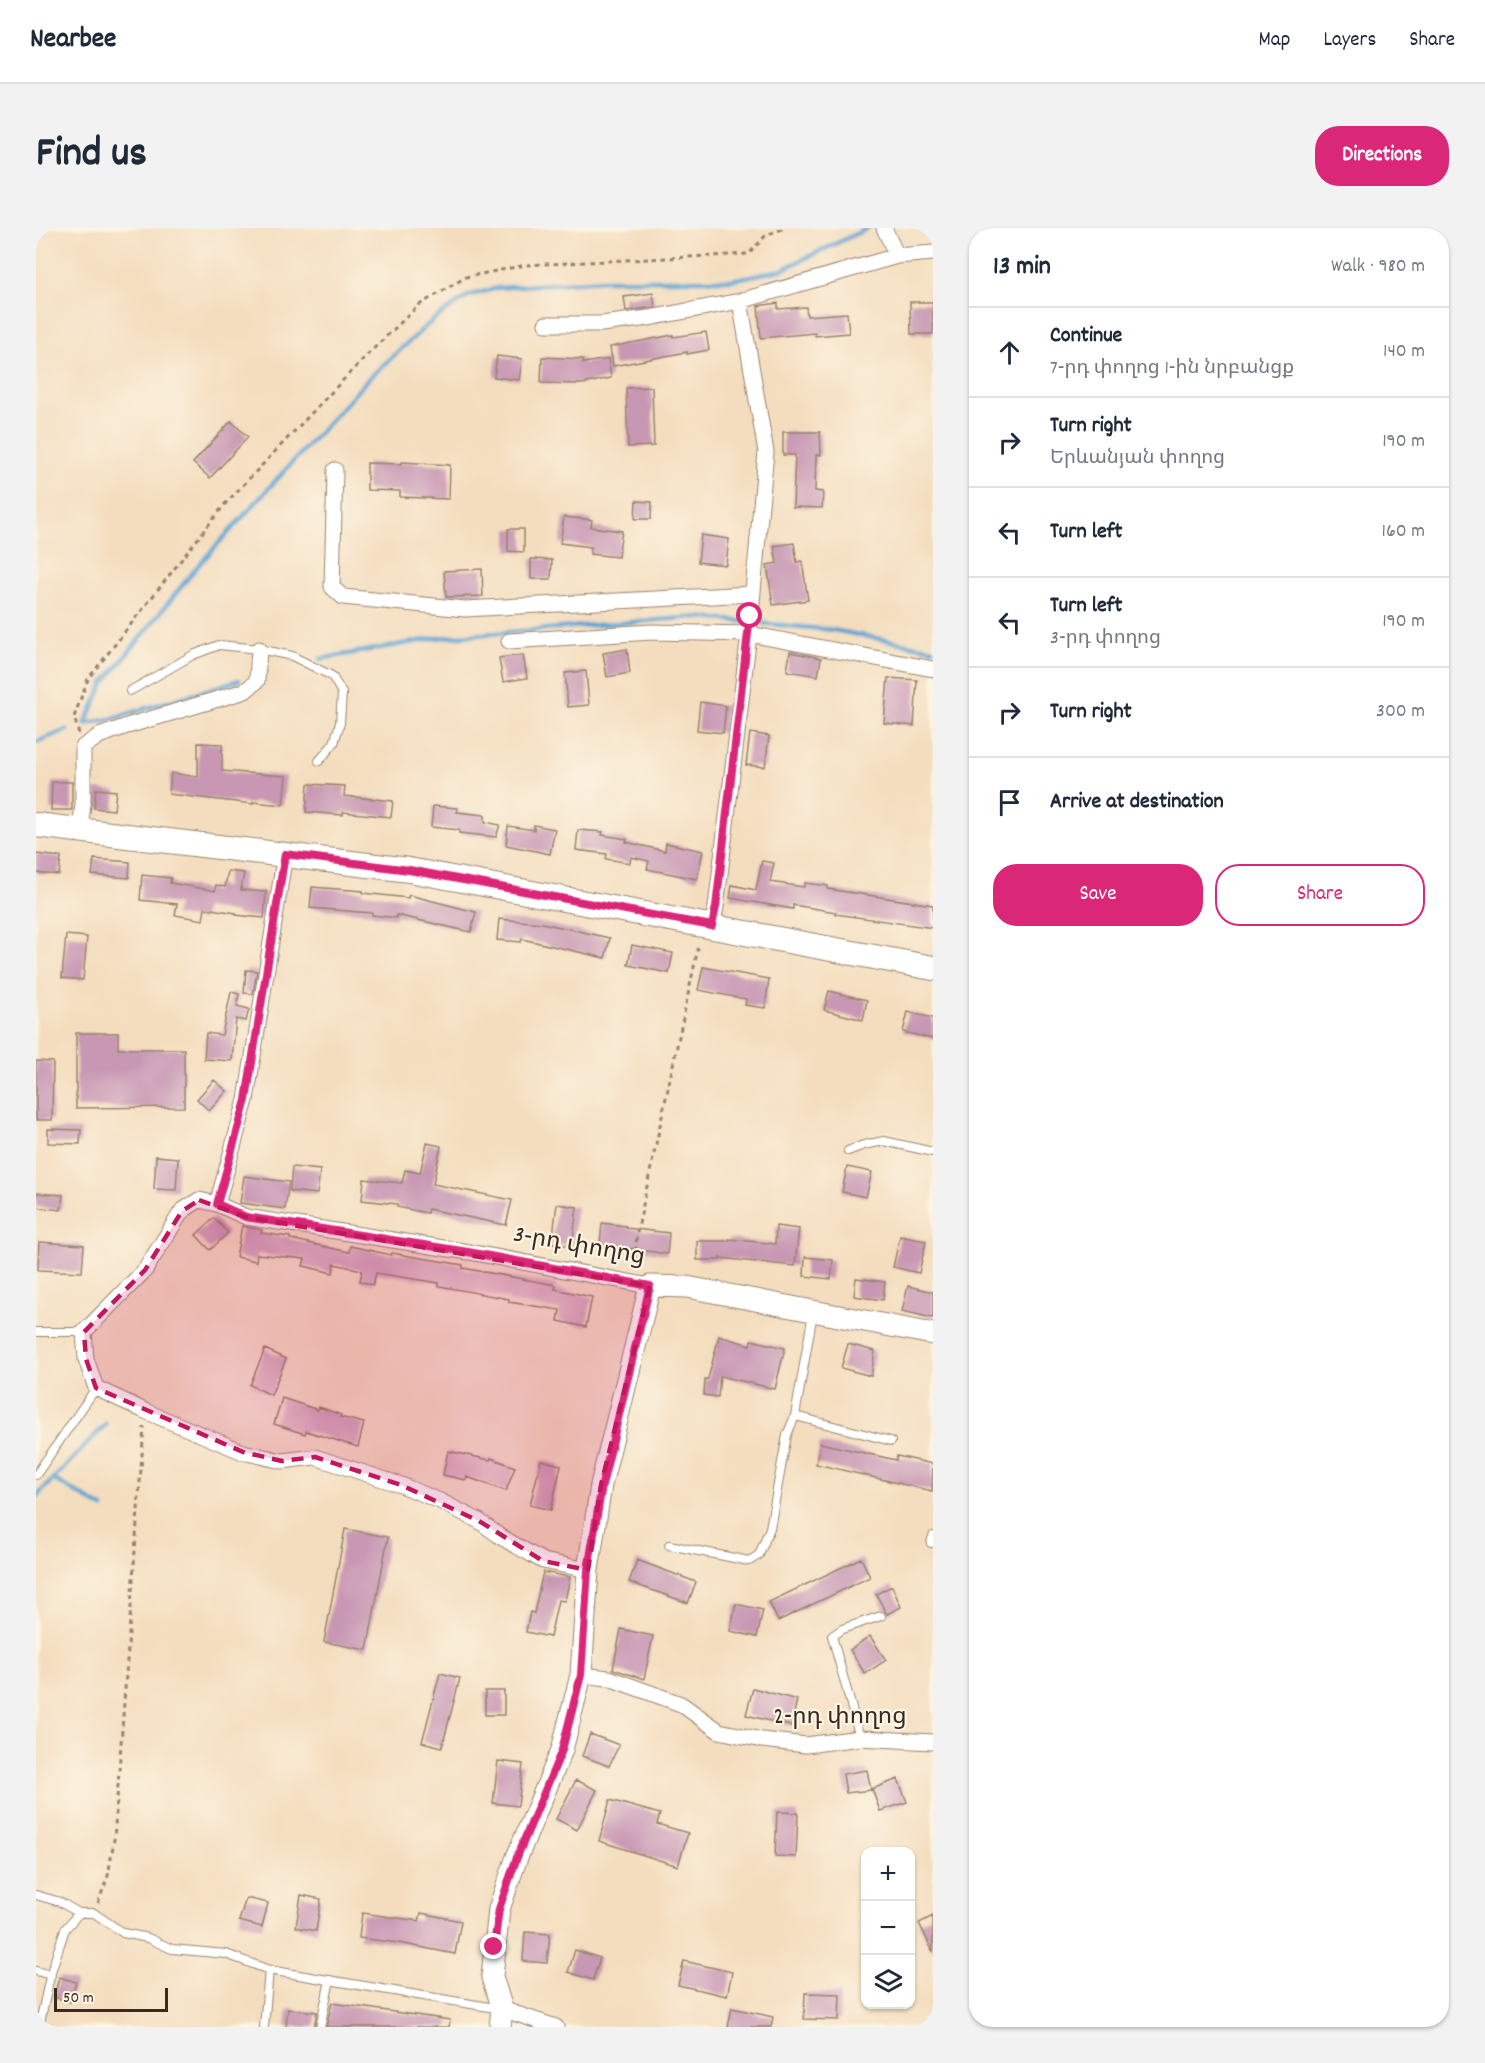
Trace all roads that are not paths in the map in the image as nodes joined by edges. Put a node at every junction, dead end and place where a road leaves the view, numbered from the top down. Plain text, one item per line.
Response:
1 (886, 231) edge
2 (933, 253) edge
3 (897, 256) junction
4 (740, 301) junction
5 (546, 324) dead end
6 (335, 470) dead end
7 (751, 594) junction
8 (749, 626) junction
9 (509, 641) dead end
10 (259, 649) junction
11 (933, 669) edge
12 (130, 691) dead end
13 (320, 761) dead end
14 (36, 825) edge
15 (80, 831) junction
16 (285, 854) junction
17 (712, 926) junction
18 (933, 968) edge
19 (848, 1151) dead end
20 (933, 1152) edge
21 (217, 1204) junction
22 (641, 1285) junction
23 (813, 1311) junction
24 (36, 1332) edge
25 (84, 1332) junction
26 (933, 1334) edge
27 (96, 1388) junction
28 (795, 1416) junction
29 (891, 1441) dead end
30 (36, 1475) edge
31 (669, 1545) dead end
32 (588, 1570) junction
33 (881, 1617) dead end
34 (581, 1675) junction
35 (860, 1738) junction
36 (933, 1742) edge
37 (36, 1895) edge
38 (79, 1913) junction
39 (269, 1970) junction
40 (36, 1971) edge
41 (51, 1975) junction
42 (330, 1980) junction
43 (501, 2018) edge
44 (39, 2027) edge
45 (264, 2027) edge
46 (320, 2027) edge
47 (556, 2027) edge

1 - 3 street
2 - 3 street
3 - 4 street
4 - 5 street
4 - 7 street
6 - 7 street
7 - 8 street
8 - 9 street
8 - 11 street
8 - 17 street
10 - 12 lane
10 - 13 lane
10 - 15 street
14 - 15 main road
15 - 16 main road
16 - 17 main road
16 - 21 street
17 - 18 main road
19 - 20 lane
21 - 22 street, 3-րդ փողոց
21 - 25 street
22 - 23 street, 3-րդ փողոց
22 - 32 street
23 - 26 street, 3-րդ փողոց
23 - 28 lane
24 - 25 lane
25 - 27 street
27 - 30 lane
27 - 32 street
28 - 29 lane
28 - 31 lane
32 - 34 street
33 - 35 lane
34 - 35 street, 2-րդ փողոց
34 - 43 street
35 - 36 street, 2-րդ փողոց
37 - 38 lane
38 - 39 lane
38 - 41 lane
39 - 42 lane
39 - 45 lane
40 - 41 lane
41 - 44 lane
42 - 43 lane
42 - 46 lane
43 - 47 street

